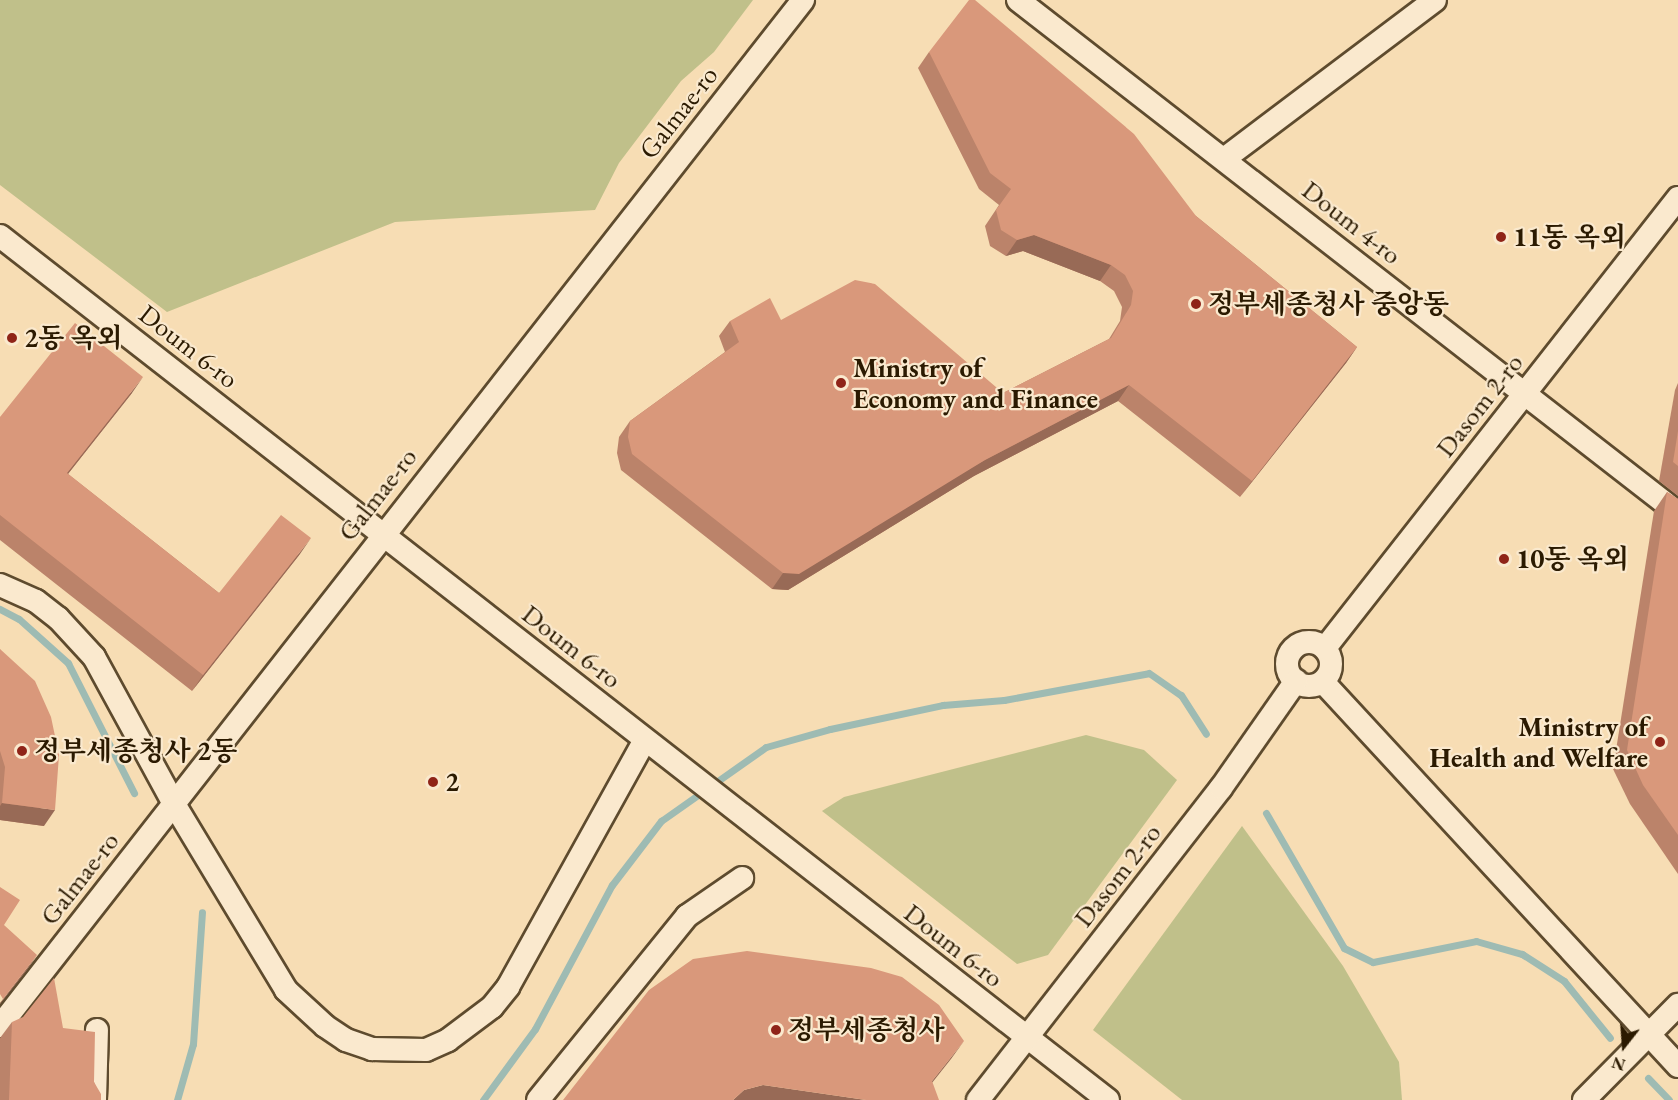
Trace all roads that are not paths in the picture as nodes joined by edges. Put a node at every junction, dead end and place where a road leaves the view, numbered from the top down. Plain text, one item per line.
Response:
1 (803, 0) edge
2 (1018, 0) edge
3 (1435, 0) edge
4 (1224, 159) junction
5 (1678, 198) edge
6 (0, 236) edge
7 (1525, 393) junction
8 (1678, 513) edge
9 (383, 533) junction
10 (0, 585) edge
11 (1325, 648) junction
12 (1296, 681) junction
13 (1323, 681) junction
14 (645, 740) junction
15 (174, 804) junction
16 (742, 878) dead end
17 (1678, 1005) edge
18 (0, 1026) edge
19 (97, 1030) edge
20 (1650, 1034) junction
21 (1027, 1038) junction
22 (1678, 1066) edge
23 (94, 1100) edge
24 (538, 1100) edge
25 (978, 1100) edge
26 (1108, 1100) edge
27 (1584, 1100) edge

1 - 9 street, Galmae-ro
2 - 4 street, Doum 4-ro
3 - 4 street
4 - 7 street, Doum 4-ro
5 - 7 street, Dasom 2-ro
6 - 9 street, Doum 6-ro
7 - 8 street, Doum 4-ro
7 - 11 street, Dasom 2-ro
9 - 14 street, Doum 6-ro
9 - 15 street, Galmae-ro
10 - 15 street
11 - 12 street
11 - 13 street
12 - 13 street
12 - 21 street, Dasom 2-ro
13 - 20 street
14 - 15 street
14 - 21 street, Doum 6-ro
15 - 18 street, Galmae-ro
16 - 24 street
17 - 20 street
19 - 23 street
20 - 22 street
20 - 27 street
21 - 25 street, Dasom 2-ro
21 - 26 street, Doum 6-ro

